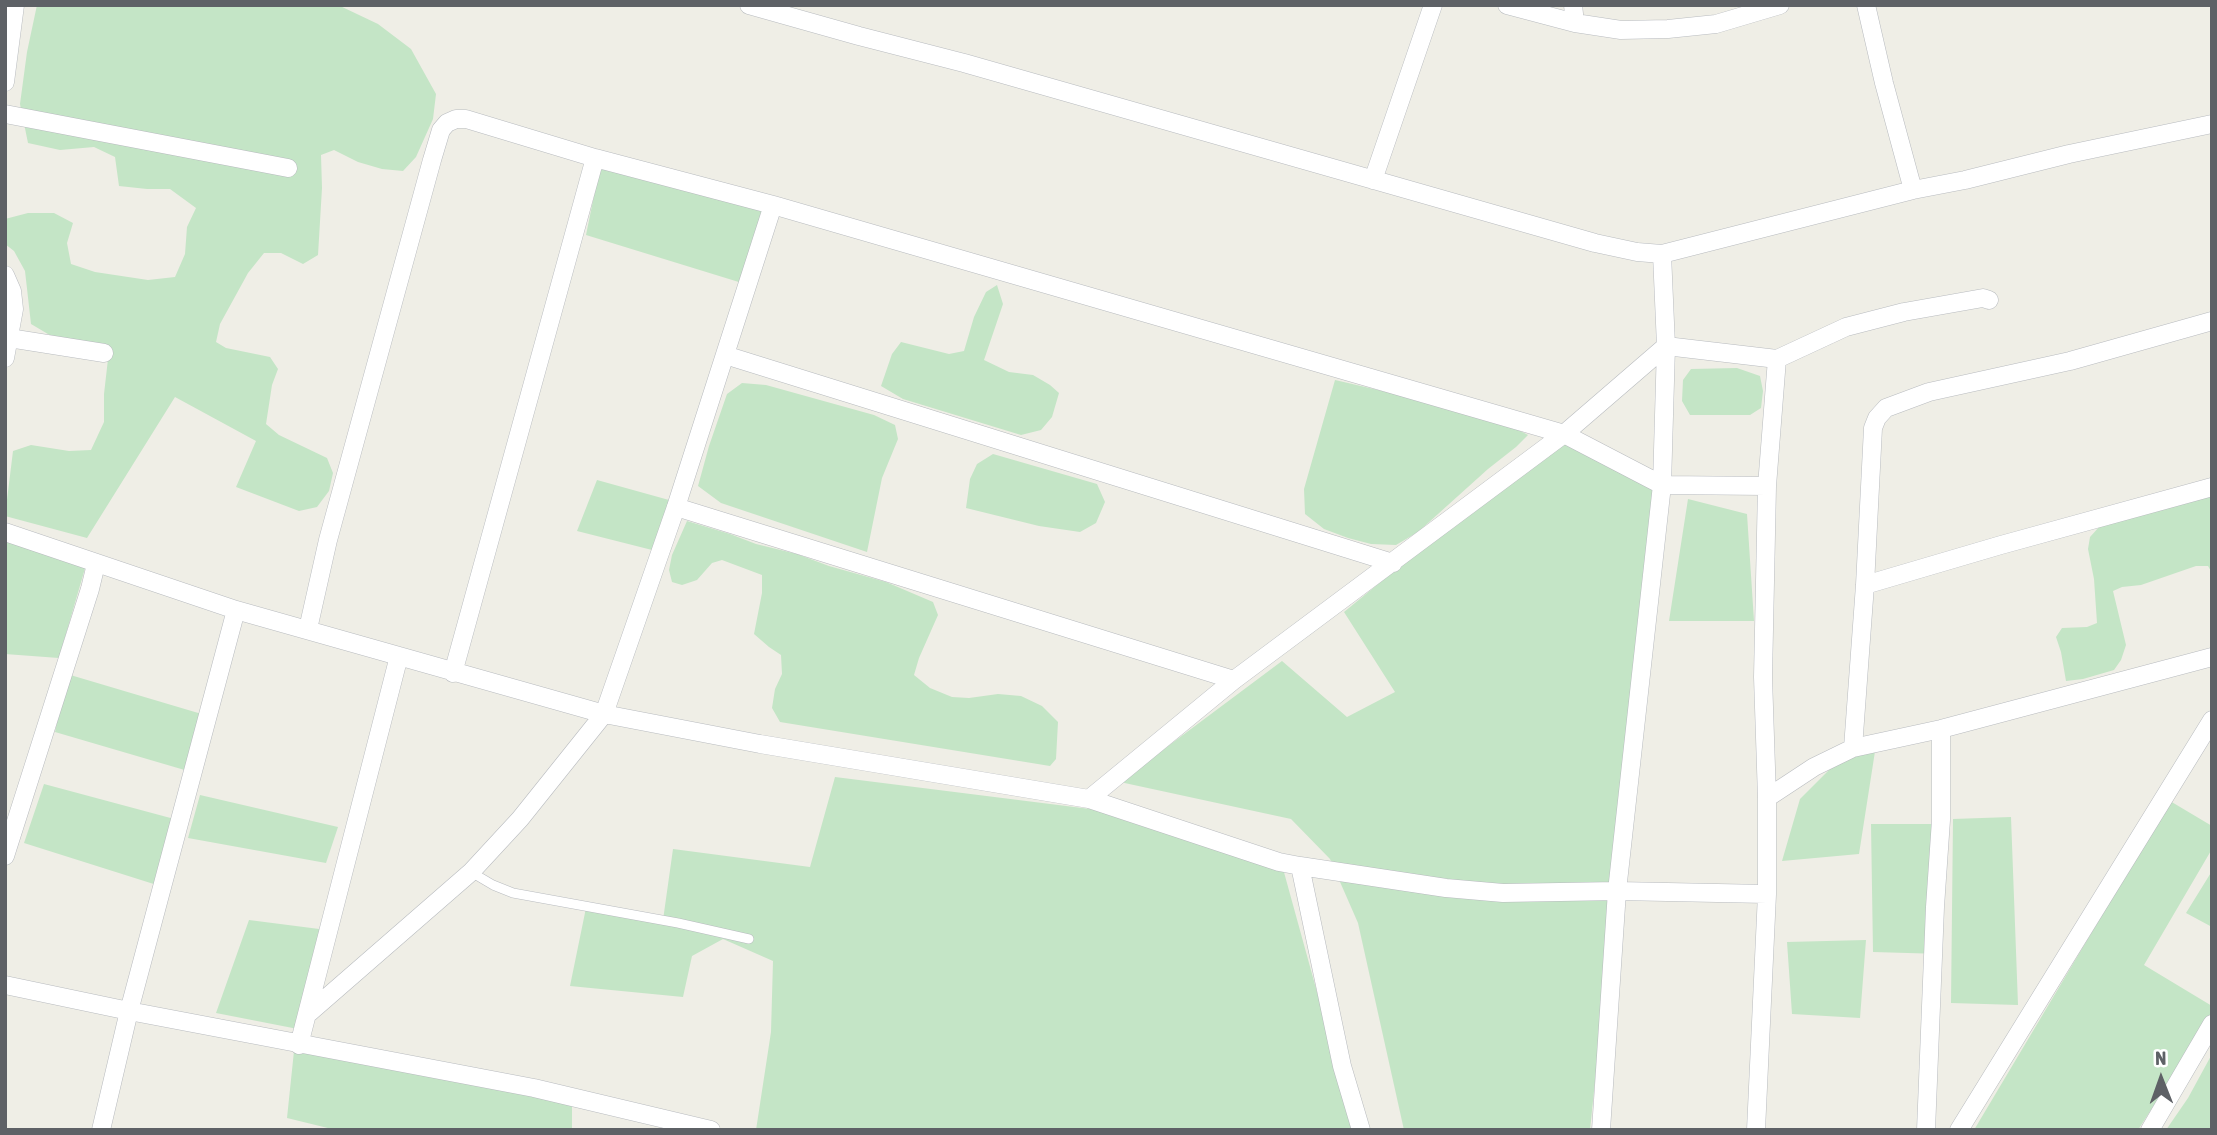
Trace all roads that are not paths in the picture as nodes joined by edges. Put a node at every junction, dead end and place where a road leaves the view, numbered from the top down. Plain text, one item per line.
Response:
1 (15, 5) edge
2 (749, 5) edge
3 (1433, 5) edge
4 (1507, 5) edge
5 (1780, 5) edge
6 (1866, 5) edge
7 (1574, 14) edge
8 (5, 82) edge
9 (5, 114) edge
10 (2212, 124) edge
11 (595, 158) junction
12 (288, 168) dead end
13 (1373, 180) junction
14 (1913, 190) junction
15 (773, 205) junction
16 (1662, 254) junction
17 (5, 275) edge
18 (1989, 299) dead end
19 (2212, 321) edge
20 (9, 338) junction
21 (1666, 346) junction
22 (103, 353) dead end
23 (725, 355) junction
24 (5, 358) edge
25 (1777, 359) junction
26 (1564, 434) junction
27 (1662, 485) junction
28 (1767, 486) junction
29 (2212, 487) edge
30 (676, 507) junction
31 (5, 532) edge
32 (1393, 563) junction
33 (96, 564) junction
34 (1866, 585) junction
35 (236, 610) junction
36 (307, 629) junction
37 (399, 656) junction
38 (2212, 657) edge
39 (453, 673) junction
40 (1234, 680) junction
41 (604, 714) junction
42 (2212, 720) edge
43 (1941, 729) junction
44 (1853, 748) junction
45 (1768, 798) junction
46 (1089, 799) junction
47 (5, 856) edge
48 (1300, 866) junction
49 (471, 872) junction
50 (1617, 891) junction
51 (1767, 894) junction
52 (749, 939) dead end
53 (5, 985) edge
54 (129, 1011) junction
55 (309, 1013) junction
56 (2212, 1024) edge
57 (299, 1045) junction
58 (1964, 1128) edge
59 (102, 1130) edge
60 (711, 1130) edge
61 (1361, 1130) edge
62 (1601, 1130) edge
63 (1756, 1130) edge
64 (1926, 1130) edge
65 (2150, 1130) edge

1 - 8 street
2 - 13 street
3 - 13 street
4 - 7 street
5 - 7 street
6 - 14 street
9 - 12 street
10 - 14 street
11 - 15 street
11 - 36 street
11 - 39 street
13 - 16 street
14 - 16 street
15 - 23 street
15 - 26 street
16 - 21 street
17 - 20 street
18 - 25 street
19 - 34 street
20 - 22 street
20 - 24 street
21 - 25 street
21 - 26 street
21 - 27 street
23 - 30 street
23 - 32 street
25 - 28 street
26 - 27 street
26 - 32 street
27 - 28 street
27 - 50 street
28 - 45 street
29 - 34 street
30 - 40 street
30 - 41 street
31 - 33 street
32 - 40 street
33 - 35 street
33 - 47 street
34 - 44 street
35 - 36 street
35 - 54 street
36 - 37 street
37 - 39 street
37 - 55 street
38 - 43 street
39 - 41 street
40 - 46 street
41 - 46 street
41 - 49 street
42 - 58 street
43 - 44 street
43 - 64 street
44 - 45 street
45 - 51 street
46 - 48 street
48 - 50 street
48 - 61 street
49 - 52 lane
49 - 55 street
50 - 51 street
50 - 62 street
51 - 63 street
53 - 54 street
54 - 57 street
54 - 59 street
55 - 57 street
56 - 65 street
57 - 60 street

